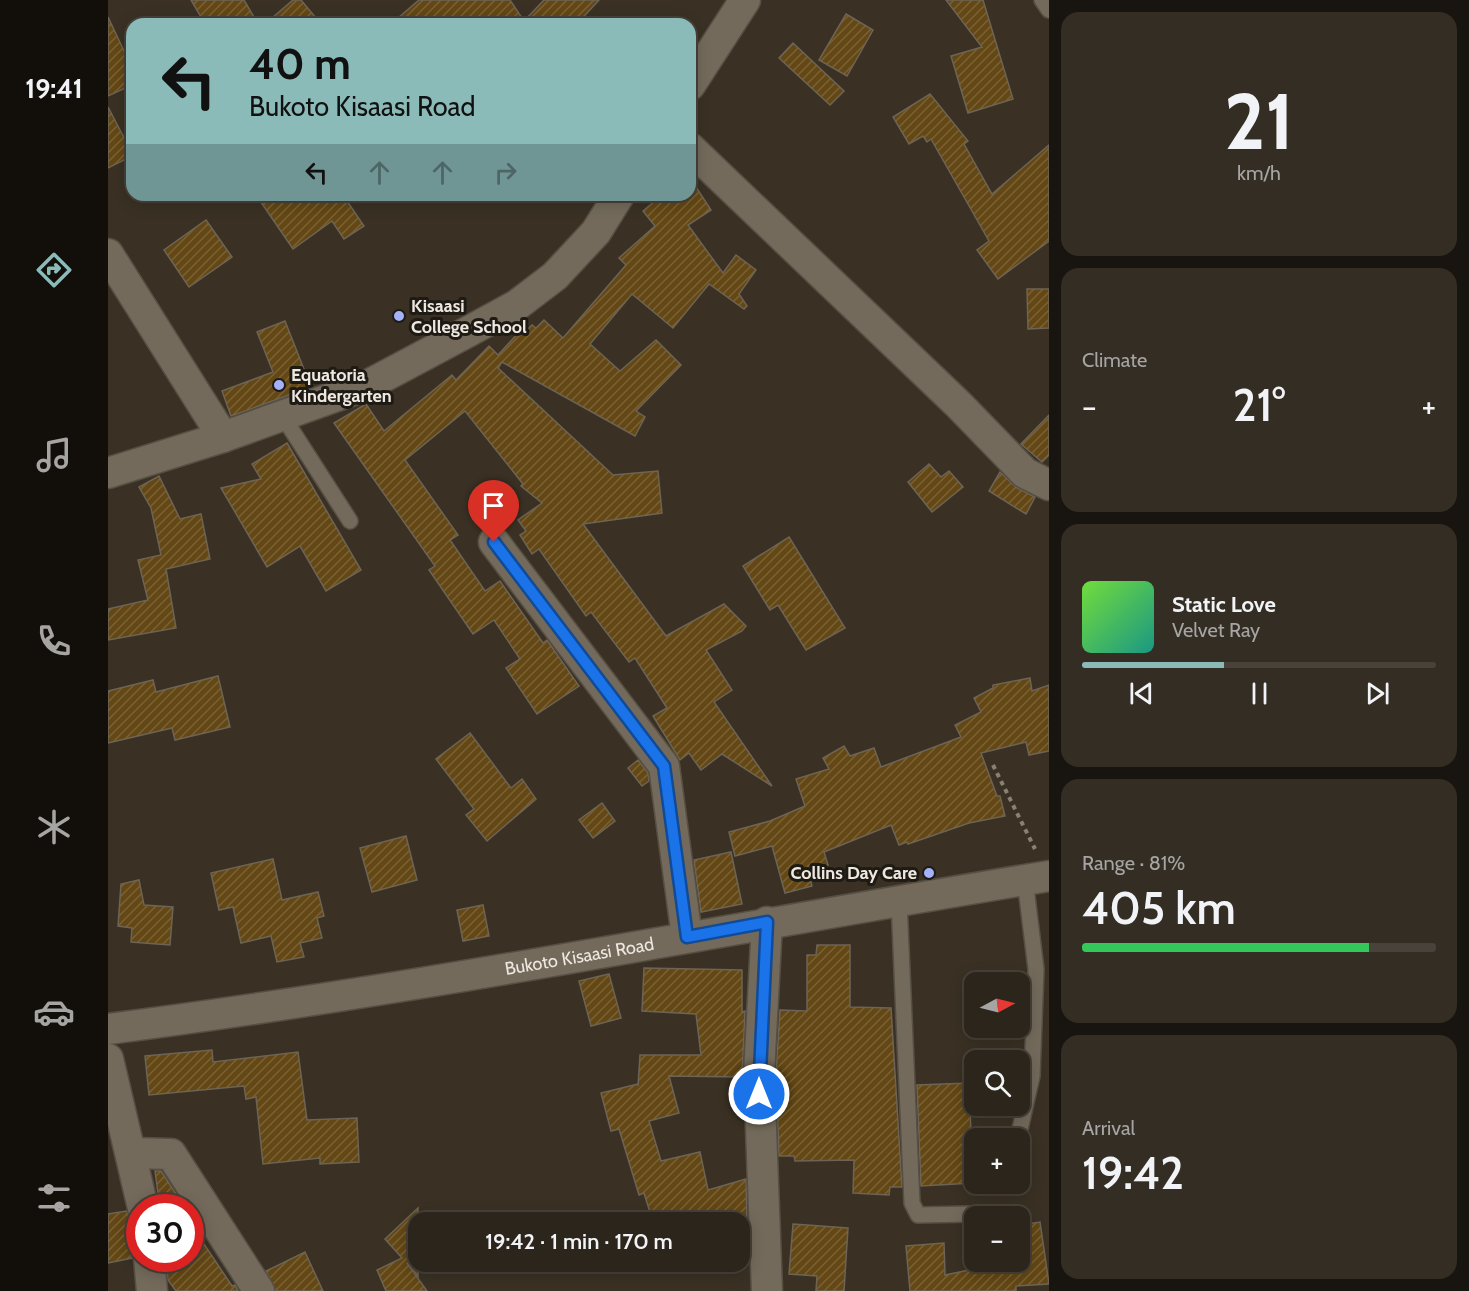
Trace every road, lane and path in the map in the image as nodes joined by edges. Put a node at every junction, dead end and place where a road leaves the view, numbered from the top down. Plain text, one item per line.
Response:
1 (745, 0) edge
2 (1042, 0) edge
3 (1049, 10) edge
4 (696, 76) edge
5 (696, 154) edge
6 (615, 201) edge
7 (108, 254) edge
8 (282, 415) junction
9 (223, 437) junction
10 (108, 473) edge
11 (1049, 485) edge
12 (350, 521) dead end
13 (494, 542) dead end
14 (993, 765) dead end
15 (1037, 878) edge
16 (899, 901) junction
17 (767, 922) junction
18 (687, 937) junction
19 (108, 1029) edge
20 (108, 1059) edge
21 (1020, 1128) edge
22 (132, 1153) junction
23 (140, 1194) edge
24 (964, 1214) edge
25 (150, 1272) edge
26 (152, 1291) edge
27 (259, 1291) edge
28 (767, 1291) edge

1 - 4 street
2 - 3 lane
5 - 11 street
6 - 8 street
7 - 9 street
8 - 9 street
8 - 12 lane
9 - 10 street
13 - 18 street
14 - 15 path
15 - 16 street, Bukoto Kisaasi Road
15 - 21 lane
16 - 17 street, Bukoto Kisaasi Road
16 - 24 lane
17 - 18 street, Bukoto Kisaasi Road
17 - 28 street
18 - 19 street, Bukoto Kisaasi Road
20 - 22 street
22 - 23 street
22 - 27 street
25 - 26 street

